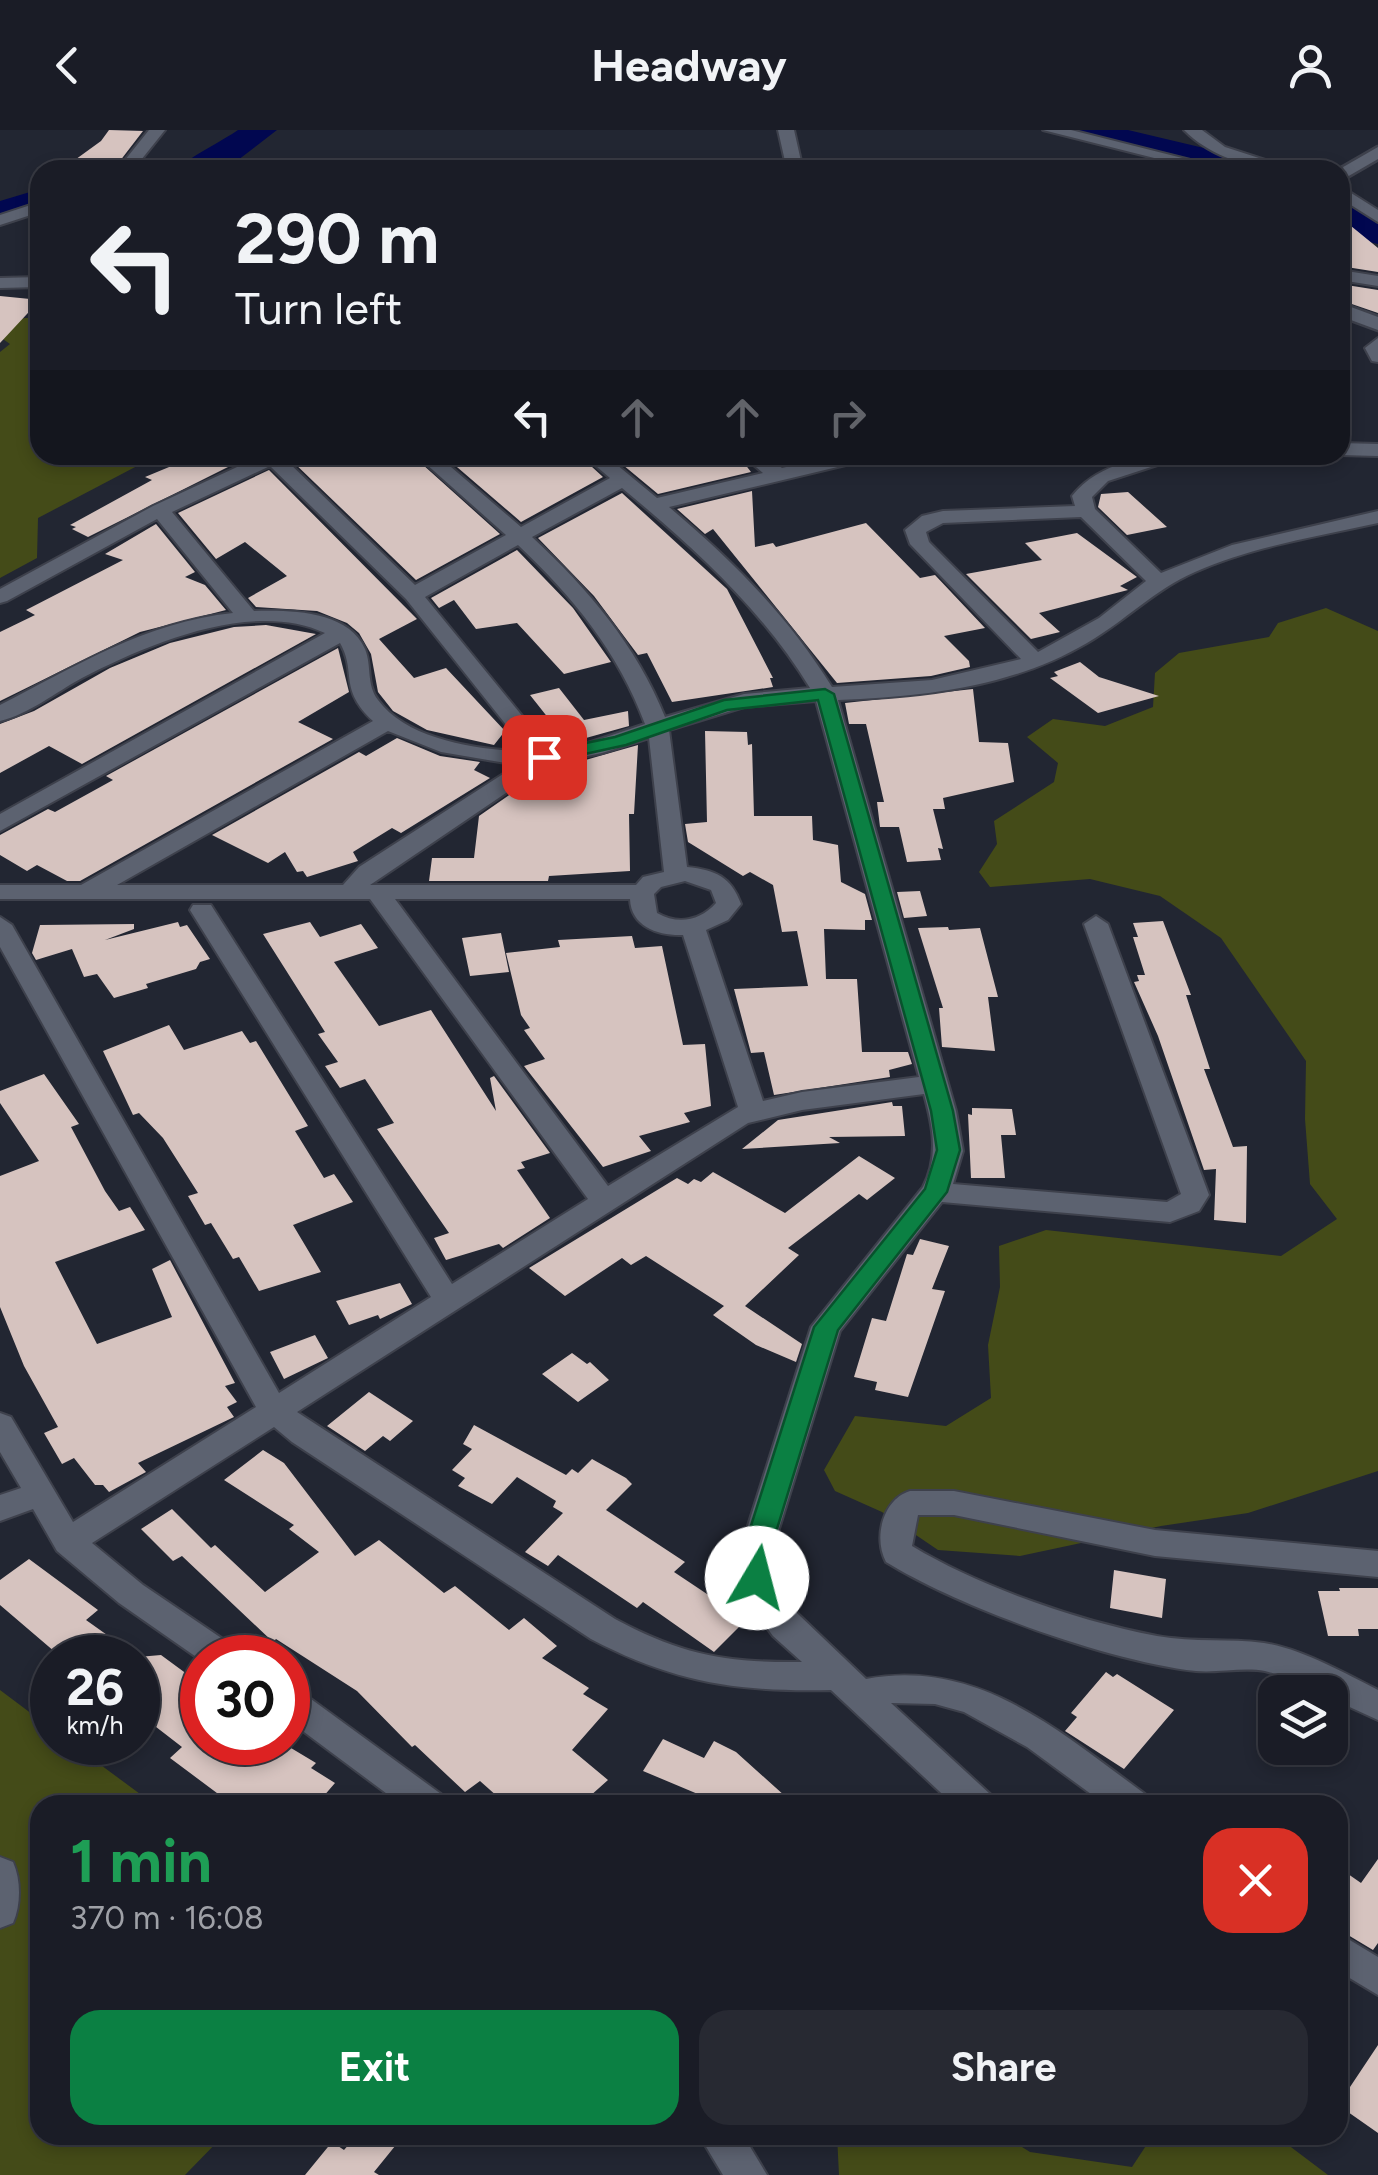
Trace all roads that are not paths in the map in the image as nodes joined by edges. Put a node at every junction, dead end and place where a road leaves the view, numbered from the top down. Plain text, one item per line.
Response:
1 (157, 130) edge
2 (786, 130) edge
3 (1051, 130) edge
4 (1121, 130) edge
5 (1192, 130) edge
6 (1378, 152) edge
7 (1227, 153) junction
8 (133, 160) edge
9 (793, 160) edge
10 (1179, 160) edge
11 (1252, 160) edge
12 (1350, 170) edge
13 (1350, 198) edge
14 (30, 210) edge
15 (1378, 217) edge
16 (0, 220) edge
17 (1350, 276) edge
18 (1378, 280) edge
19 (30, 282) edge
20 (0, 283) edge
21 (1350, 313) edge
22 (1378, 324) edge
23 (1378, 343) edge
24 (1378, 357) edge
25 (1350, 449) edge
26 (1378, 450) edge
27 (257, 465) edge
28 (285, 465) edge
29 (437, 465) edge
30 (606, 465) edge
31 (765, 465) edge
32 (821, 465) edge
33 (1102, 465) edge
34 (1142, 465) edge
35 (778, 475) junction
36 (1107, 475) junction
37 (623, 479) junction
38 (655, 504) junction
39 (160, 510) junction
40 (1086, 511) junction
41 (1378, 517) edge
42 (519, 538) junction
43 (1159, 582) junction
44 (413, 595) junction
45 (0, 597) edge
46 (249, 618) junction
47 (342, 634) junction
48 (1035, 661) junction
49 (825, 694) junction
50 (0, 714) edge
51 (390, 722) junction
52 (658, 726) junction
53 (544, 757) junction
54 (0, 824) edge
55 (676, 874) junction
56 (0, 892) edge
57 (85, 892) junction
58 (350, 892) junction
59 (384, 900) junction
60 (641, 900) junction
61 (0, 910) edge
62 (202, 910) junction
63 (1096, 924) dead end
64 (0, 925) edge
65 (693, 928) junction
66 (934, 1084) junction
67 (753, 1110) junction
68 (936, 1192) junction
69 (604, 1202) junction
70 (447, 1299) junction
71 (275, 1410) junction
72 (0, 1424) edge
73 (40, 1494) junction
74 (0, 1508) edge
75 (68, 1542) junction
76 (1378, 1564) edge
77 (191, 1635) edge
78 (847, 1686) junction
79 (1378, 1706) edge
80 (310, 1716) edge
81 (416, 1795) edge
82 (967, 1795) edge
83 (1119, 1795) edge
84 (0, 1873) edge
85 (0, 1911) edge
86 (1348, 1957) edge
87 (1378, 1978) edge
88 (726, 2145) edge
89 (747, 2175) edge

1 - 8 street
2 - 9 street
3 - 10 street
4 - 7 street
5 - 7 street
6 - 12 street
7 - 11 street
13 - 15 street
14 - 16 street
17 - 18 street
19 - 20 street
21 - 22 street
23 - 24 street
25 - 26 street
27 - 39 street
28 - 44 street
29 - 42 street
30 - 37 street
31 - 35 street
32 - 35 street
33 - 36 street
34 - 36 street
35 - 38 street
36 - 40 street
37 - 38 street
37 - 42 street
38 - 49 street
39 - 45 street
39 - 46 street
40 - 43 street
40 - 48 street
41 - 43 street
42 - 44 street
42 - 52 street
43 - 48 street
44 - 53 street
46 - 47 street
46 - 50 street
47 - 51 street
47 - 54 street
48 - 49 street
49 - 52 street
49 - 66 street
51 - 53 street
51 - 57 street
52 - 53 street
52 - 55 street
53 - 58 street
55 - 60 street
55 - 65 street
56 - 57 street
57 - 58 street
58 - 59 street
59 - 60 street
59 - 62 street
59 - 69 street
60 - 65 street
61 - 62 street
62 - 70 street
63 - 68 street
64 - 71 street
65 - 67 street
66 - 67 street
66 - 68 street
67 - 69 street
68 - 78 street
69 - 70 street
70 - 71 street
71 - 75 street
71 - 78 street
72 - 73 street
73 - 74 street
73 - 75 street
75 - 77 street
76 - 79 street
78 - 82 street
78 - 83 street
80 - 81 street
84 - 85 street
86 - 87 street
88 - 89 street

